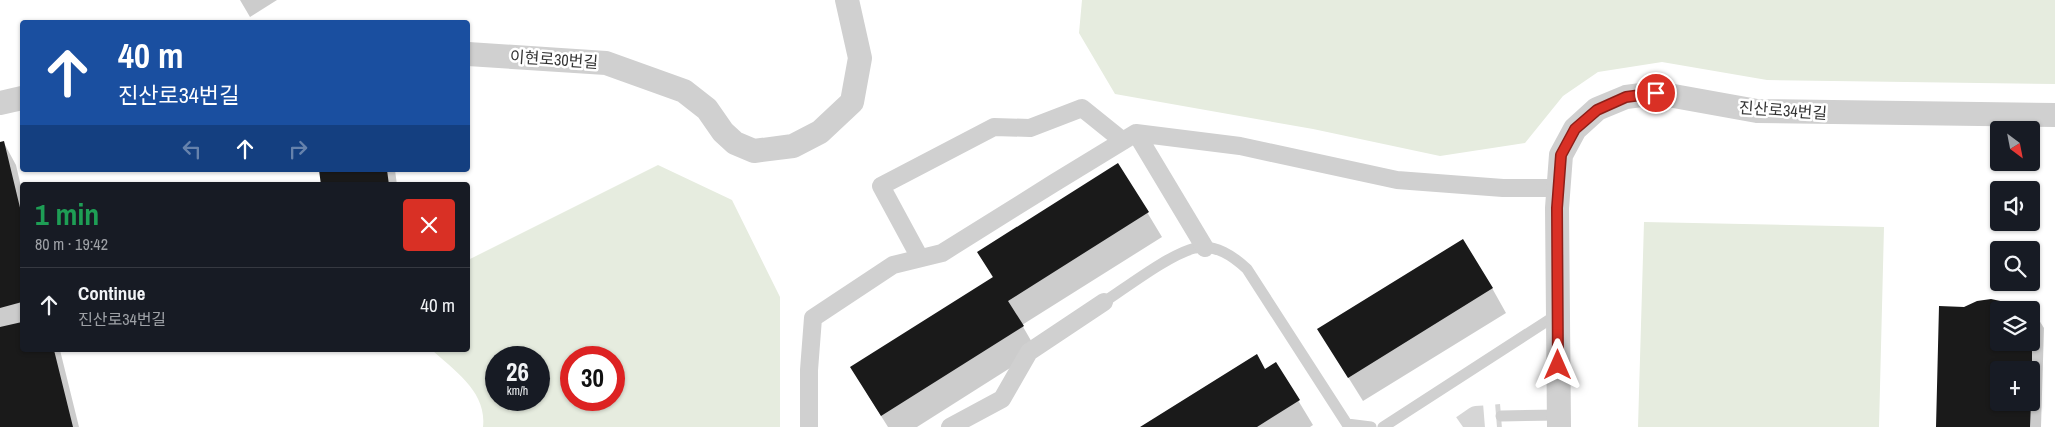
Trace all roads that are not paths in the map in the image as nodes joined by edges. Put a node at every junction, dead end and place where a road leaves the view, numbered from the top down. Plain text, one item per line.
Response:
1 (847, 0) edge
2 (470, 54) edge
3 (20, 98) edge
4 (0, 103) edge
5 (2055, 115) edge
6 (1129, 137) junction
7 (1558, 198) junction
8 (1205, 248) junction
9 (920, 258) junction
10 (1104, 302) joint
11 (1558, 314) junction
12 (1501, 416) tunnel mouth
13 (1559, 421) edge
14 (809, 427) edge
15 (950, 427) edge
16 (1372, 427) edge
17 (1382, 427) edge

1 - 2 street, 이현로30번길
3 - 4 street
5 - 7 street, 진산로34번길
6 - 7 street
6 - 8 street
6 - 9 street
6 - 9 street
7 - 11 street, 진산로34번길
8 - 10 lane
8 - 16 lane
9 - 14 street
10 - 15 street
11 - 13 street, 진산로34번길
11 - 17 lane
12 - 13 lane

